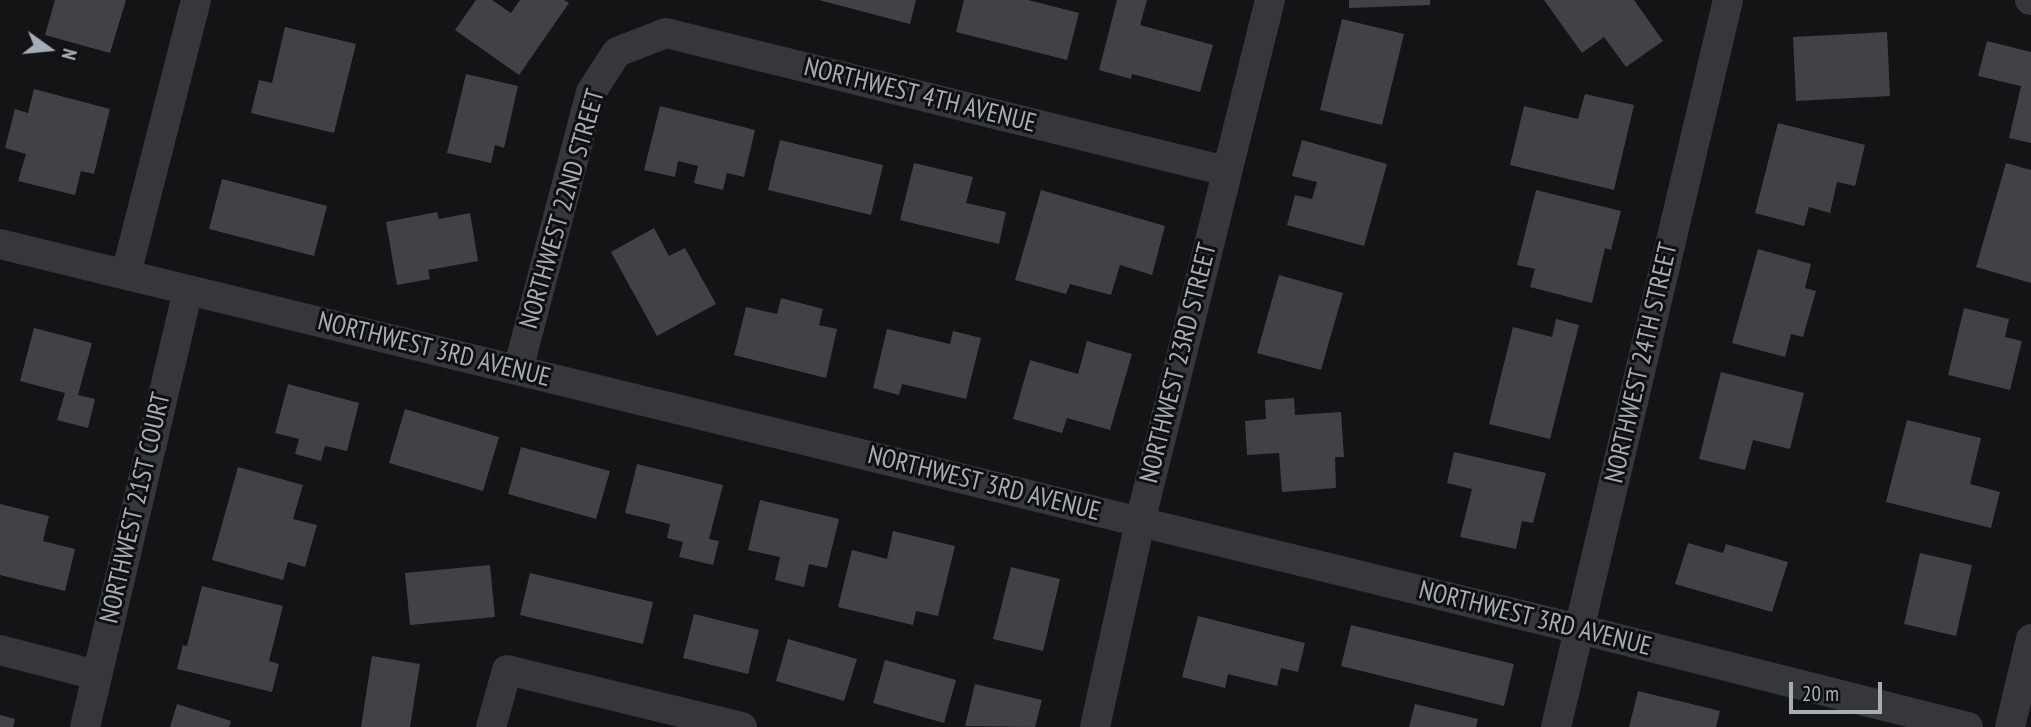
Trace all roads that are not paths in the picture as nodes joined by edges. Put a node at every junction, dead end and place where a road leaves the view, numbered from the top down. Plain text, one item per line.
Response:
1 (196, 0) edge
2 (1270, 0) edge
3 (1728, 0) edge
4 (617, 52) joint
5 (1226, 171) junction
6 (0, 244) edge
7 (126, 274) junction
8 (188, 290) junction
9 (518, 370) junction
10 (1140, 522) junction
11 (1579, 629) junction
12 (2031, 639) edge
13 (0, 650) edge
14 (96, 674) junction
15 (85, 727) edge
16 (491, 727) edge
17 (743, 727) edge
18 (1096, 727) edge
19 (1556, 727) edge
20 (1968, 727) edge
21 (2010, 727) edge

1 - 7 street
2 - 5 street, NORTHWEST 23RD STREET
3 - 11 street, NORTHWEST 24TH STREET
4 - 5 street, NORTHWEST 4TH AVENUE
4 - 9 street, NORTHWEST 22ND STREET
5 - 10 street, NORTHWEST 23RD STREET
6 - 7 street, NORTHWEST 3RD AVENUE
7 - 8 street, NORTHWEST 3RD AVENUE
8 - 9 street, NORTHWEST 3RD AVENUE
8 - 14 street, NORTHWEST 21ST COURT
9 - 10 street, NORTHWEST 3RD AVENUE
10 - 11 street, NORTHWEST 3RD AVENUE
10 - 18 street, NORTHWEST 23RD STREET
11 - 19 street, NORTHWEST 24TH STREET
11 - 20 street, NORTHWEST 3RD AVENUE
12 - 21 street
13 - 14 street
14 - 15 street, NORTHWEST 21ST COURT
16 - 17 street

